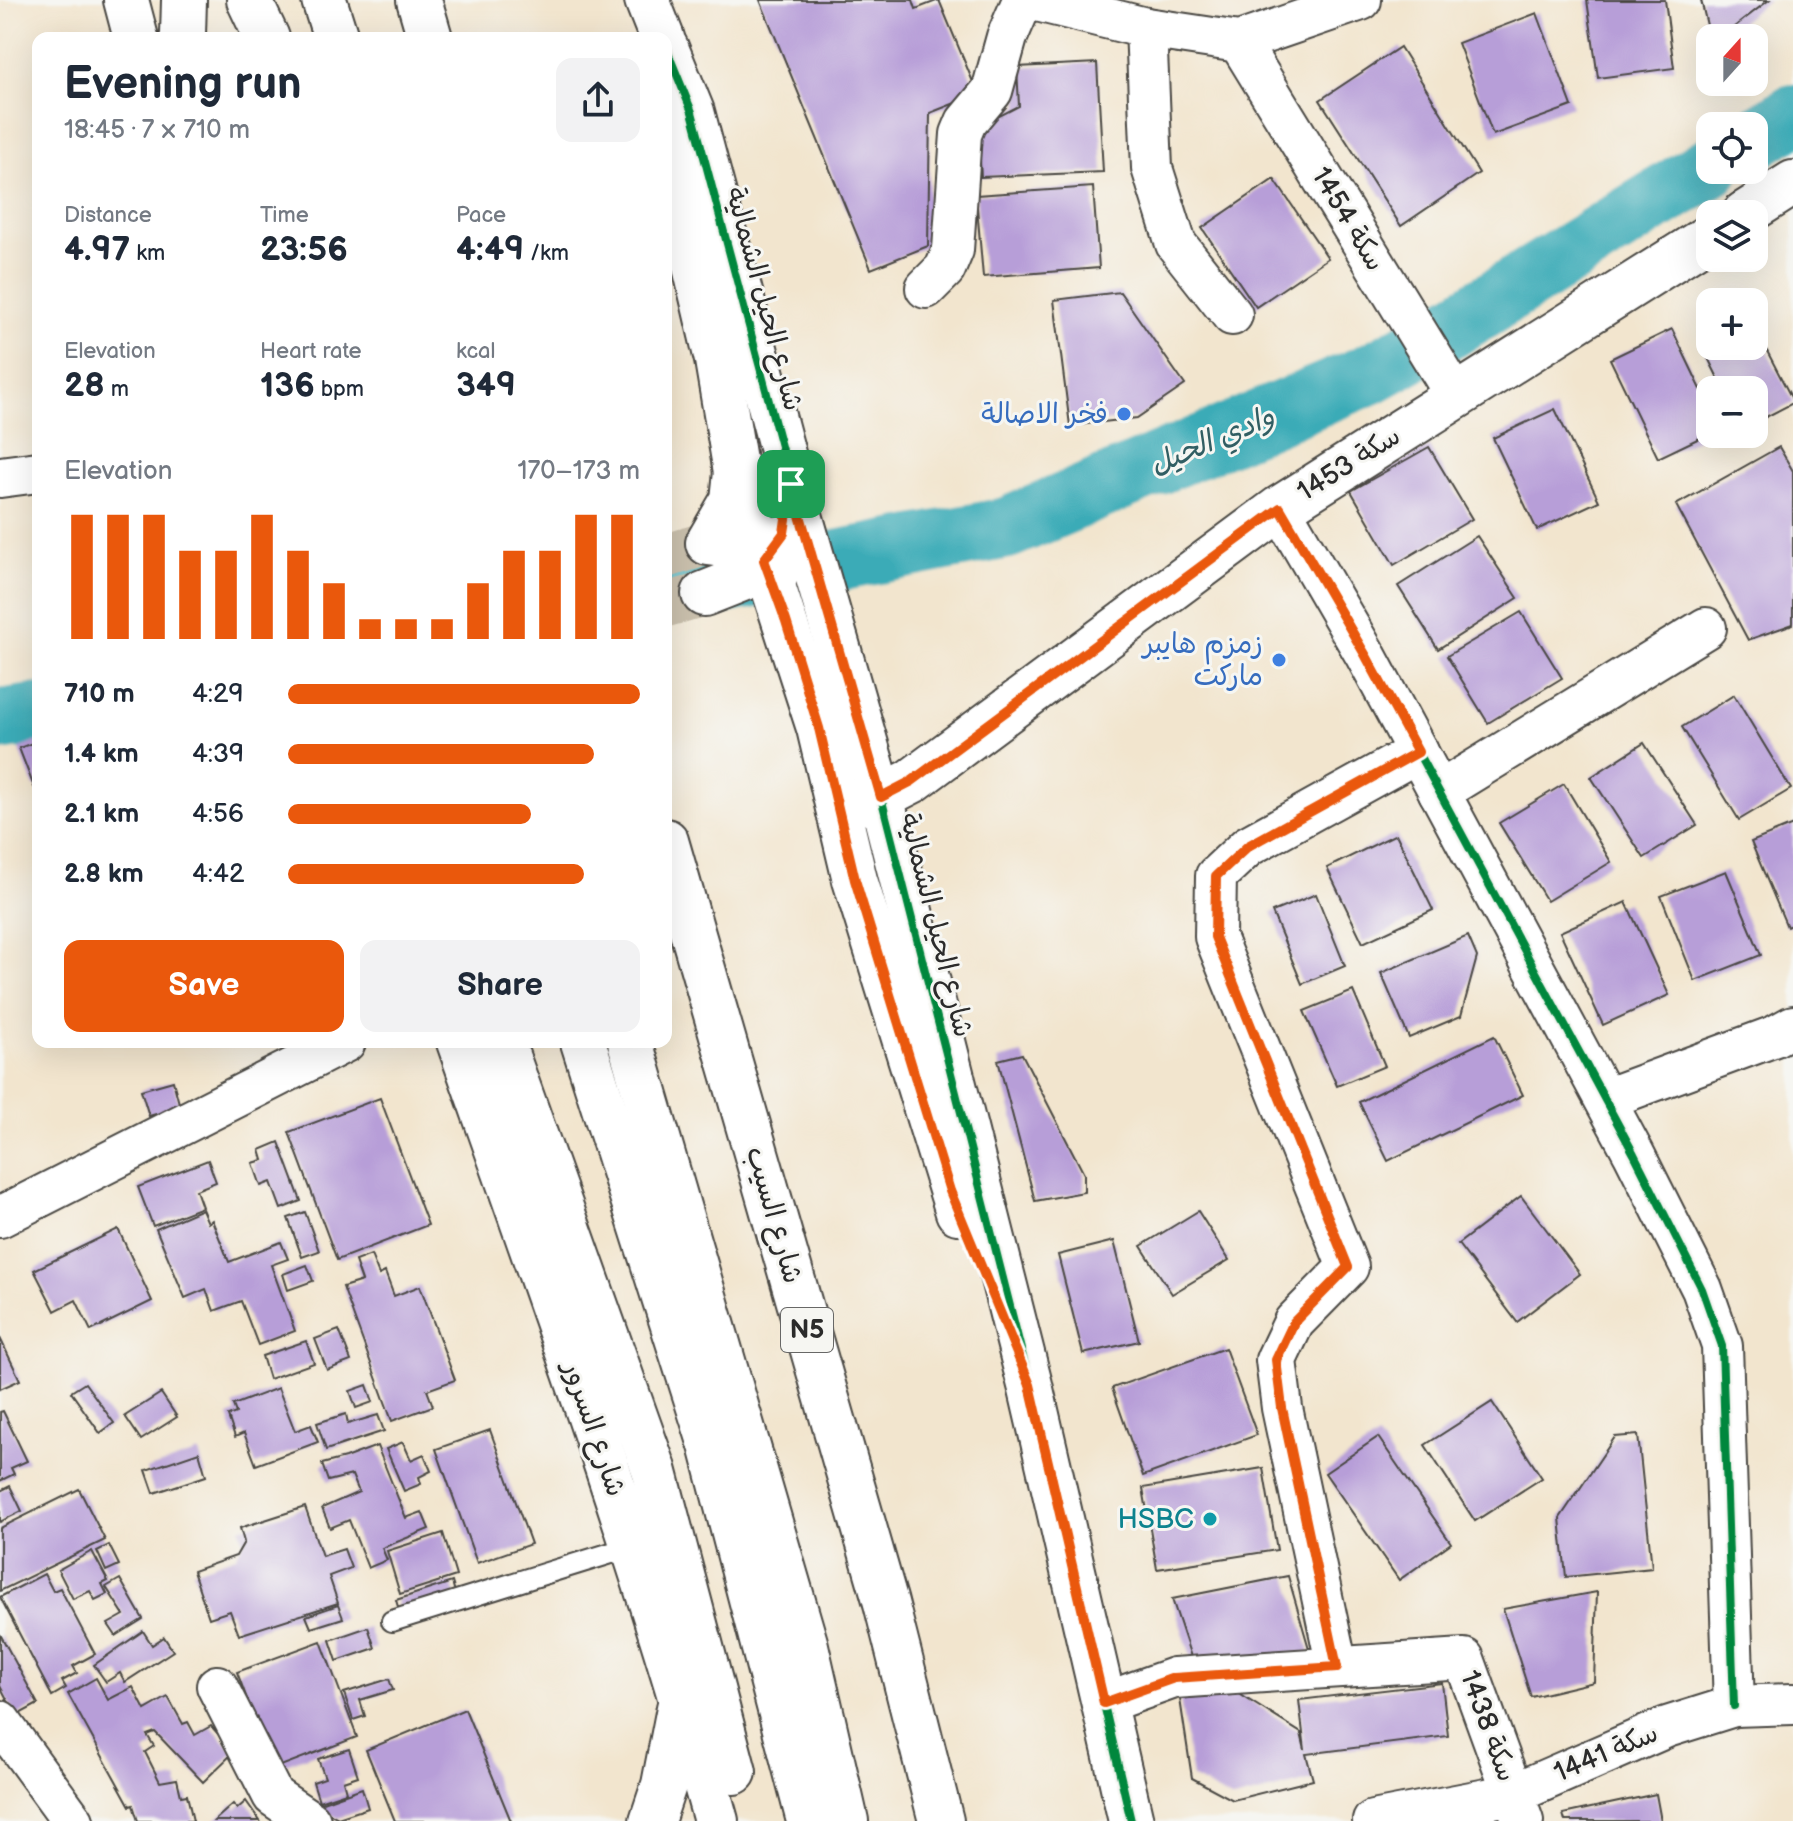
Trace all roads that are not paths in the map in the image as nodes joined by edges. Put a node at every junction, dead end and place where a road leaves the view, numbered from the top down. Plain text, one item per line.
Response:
1 (126, 0) edge
2 (249, 0) edge
3 (261, 0) edge
4 (324, 0) edge
5 (419, 0) edge
6 (635, 0) edge
7 (647, 0) edge
8 (1023, 0) edge
9 (1033, 0) edge
10 (1361, 0) edge
11 (1146, 28) junction
12 (134, 32) edge
13 (267, 32) edge
14 (269, 32) edge
15 (334, 32) edge
16 (428, 32) edge
17 (642, 32) edge
18 (660, 32) edge
19 (1239, 42) junction
20 (672, 63) edge
21 (672, 169) edge
22 (1793, 183) edge
23 (1766, 200) edge
24 (1696, 245) edge
25 (926, 288) dead end
26 (1232, 315) dead end
27 (1456, 396) junction
28 (736, 472) junction
29 (32, 473) edge
30 (0, 477) edge
31 (791, 484) junction
32 (1280, 508) junction
33 (764, 560) junction
34 (786, 621) junction
35 (1706, 628) dead end
36 (850, 697) junction
37 (1418, 752) junction
38 (1439, 792) junction
39 (881, 797) junction
40 (838, 809) junction
41 (672, 862) edge
42 (1793, 1026) edge
43 (333, 1048) edge
44 (461, 1048) edge
45 (504, 1048) edge
46 (585, 1048) edge
47 (632, 1048) edge
48 (1605, 1099) junction
49 (0, 1217) edge
50 (1030, 1385) junction
51 (634, 1546) junction
52 (392, 1621) dead end
53 (1337, 1667) junction
54 (217, 1686) dead end
55 (681, 1694) junction
56 (1104, 1703) junction
57 (1793, 1704) edge
58 (1734, 1706) junction
59 (0, 1721) edge
60 (1518, 1808) edge
61 (73, 1821) edge
62 (310, 1821) edge
63 (652, 1821) edge
64 (716, 1821) edge
65 (747, 1821) edge
66 (809, 1821) edge
67 (846, 1821) edge
68 (941, 1821) edge
69 (1131, 1821) edge
70 (1373, 1821) edge

1 - 12 main road
2 - 13 main road
3 - 14 main road
4 - 15 main road
5 - 16 main road
6 - 17 main road
7 - 18 main road
8 - 25 street
9 - 11 street
10 - 19 street
11 - 19 street
11 - 26 street
19 - 27 street, سكة 1454
20 - 31 main road, شارع الحيل الشمالية
21 - 28 main road
22 - 23 main road
24 - 27 main road, سكة 1453
27 - 32 main road, سكة 1453
28 - 33 main road, شارع الحيل الشمالية
28 - 33 main road
29 - 30 street
31 - 33 main road
31 - 36 main road, شارع الحيل الشمالية
32 - 37 street
32 - 39 main road, سكة 1453
33 - 34 main road, شارع الحيل الشمالية
33 - 34 main road
33 - 36 main road
34 - 40 main road, شارع الحيل الشمالية
35 - 38 street
36 - 39 main road, شارع الحيل الشمالية
37 - 38 street
37 - 53 street
38 - 48 street
39 - 40 main road, سكة 1453
39 - 50 main road, شارع الحيل الشمالية
40 - 50 main road, شارع الحيل الشمالية
41 - 68 main road, شارع السيب / N5
42 - 48 street
43 - 49 street
44 - 51 main road, شارع السرور
45 - 65 main road, شارع السرور
46 - 66 main road
47 - 67 main road
48 - 58 street
50 - 56 main road, شارع الحيل الشمالية
51 - 52 lane
51 - 55 main road, شارع السرور
53 - 56 street, سكة 1438
53 - 60 street, سكة 1438
54 - 62 street
55 - 63 main road
55 - 64 main road, شارع السرور
56 - 69 main road, شارع الحيل الشمالية
57 - 58 street, سكة 1441
58 - 60 street, سكة 1441
59 - 61 street
60 - 70 street, سكة 1441

